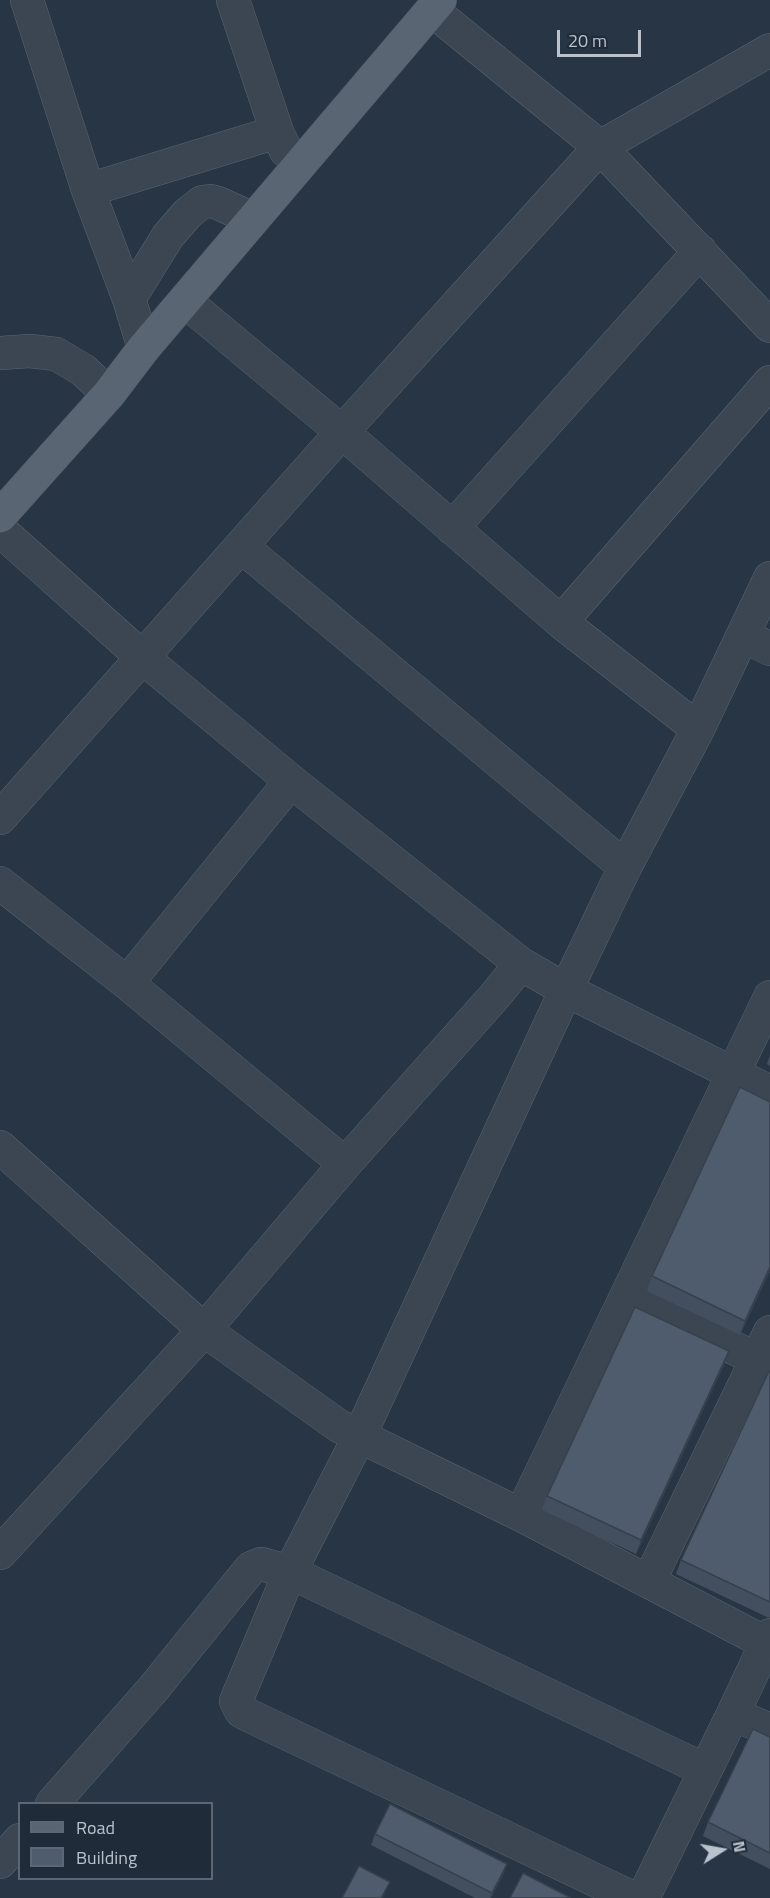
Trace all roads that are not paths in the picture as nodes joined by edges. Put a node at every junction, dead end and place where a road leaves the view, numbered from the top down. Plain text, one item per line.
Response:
1 (27, 0) edge
2 (233, 0) edge
3 (436, 5) edge
4 (770, 50) edge
5 (277, 132) junction
6 (600, 147) junction
7 (295, 169) junction
8 (88, 190) junction
9 (254, 219) junction
10 (699, 251) junction
11 (129, 300) junction
12 (185, 301) junction
13 (770, 326) edge
14 (144, 348) junction
15 (0, 353) edge
16 (770, 382) edge
17 (108, 394) junction
18 (342, 432) junction
19 (0, 516) edge
20 (452, 528) junction
21 (0, 530) edge
22 (241, 546) junction
23 (770, 578) edge
24 (561, 622) junction
25 (757, 642) edge
26 (142, 657) junction
27 (698, 729) junction
28 (291, 781) junction
29 (0, 818) edge
30 (625, 867) junction
31 (0, 883) edge
32 (521, 964) junction
33 (127, 983) junction
34 (566, 990) junction
35 (770, 997) edge
36 (734, 1074) junction
37 (770, 1092) edge
38 (0, 1147) edge
39 (345, 1164) junction
40 (627, 1298) junction
41 (204, 1330) junction
42 (766, 1352) edge
43 (359, 1437) junction
44 (521, 1515) junction
45 (2, 1546) edge
46 (290, 1572) junction
47 (649, 1581) junction
48 (768, 1639) edge
49 (733, 1714) junction
50 (770, 1730) edge
51 (705, 1770) junction
52 (53, 1802) edge
53 (18, 1842) edge
54 (0, 1862) edge
55 (633, 1898) edge
56 (643, 1898) edge

1 - 8 street
2 - 5 street
3 - 6 street
3 - 7 main road
4 - 6 street
5 - 7 street
5 - 8 street
6 - 10 street
6 - 18 street
7 - 9 main road
8 - 11 street
9 - 11 street
9 - 12 main road
10 - 13 street
10 - 20 street
11 - 14 street
12 - 14 main road
12 - 18 street
14 - 17 main road
15 - 17 street
16 - 24 street
17 - 19 main road
18 - 20 street
18 - 22 street
20 - 24 street
21 - 26 street
22 - 26 street
22 - 30 street
23 - 25 street
24 - 27 street
25 - 27 street
26 - 28 street
26 - 29 street
27 - 30 street
28 - 32 street
28 - 33 street
30 - 34 street
31 - 33 street
32 - 34 street
32 - 39 street
33 - 39 street
34 - 36 street
34 - 43 street
35 - 36 street
36 - 37 street
36 - 40 street
38 - 41 street
39 - 41 street
40 - 42 street
40 - 44 street
41 - 43 street
41 - 45 street
42 - 47 street
43 - 44 street
43 - 46 street
44 - 47 street
46 - 51 street
46 - 52 street
46 - 55 street
47 - 48 street
48 - 49 street
49 - 50 street
49 - 51 street
51 - 56 street
53 - 54 street

